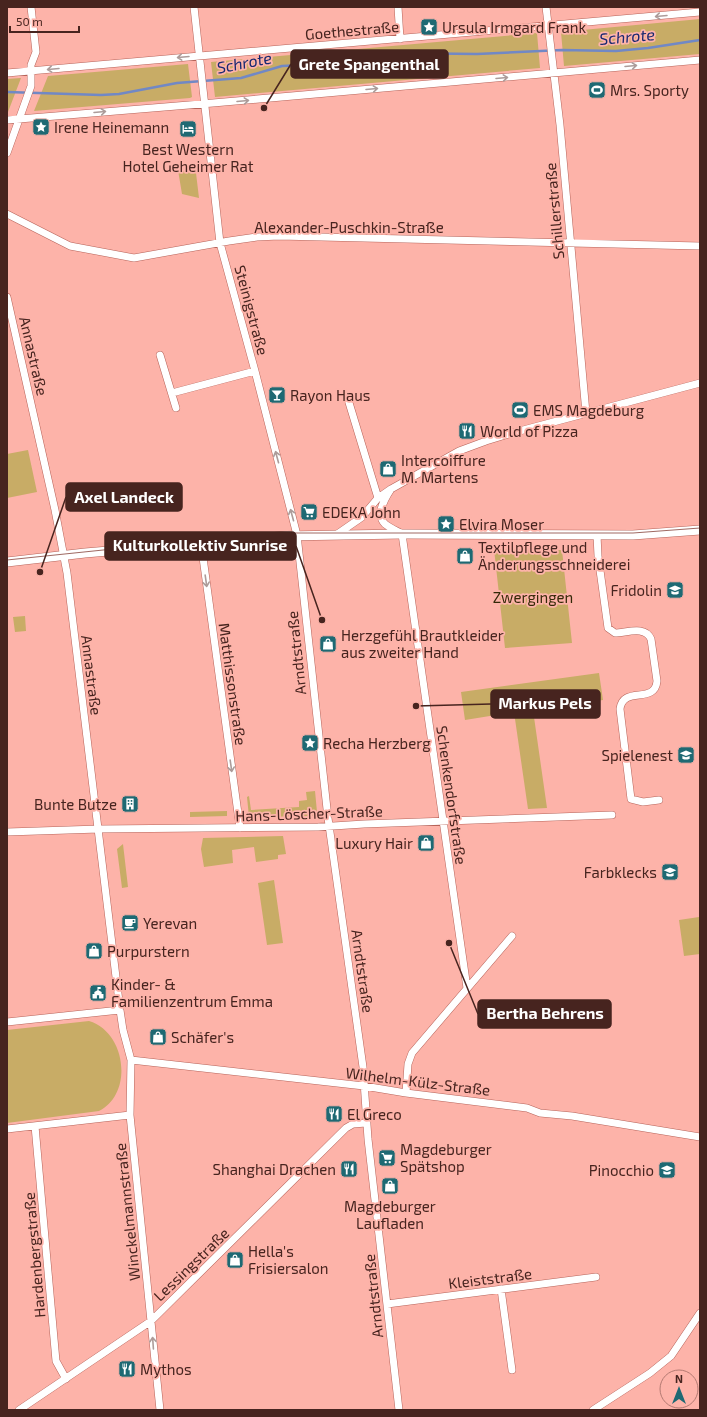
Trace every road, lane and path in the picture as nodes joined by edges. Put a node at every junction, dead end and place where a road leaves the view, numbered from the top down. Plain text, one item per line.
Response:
1 (31, 7) edge
2 (194, 7) edge
3 (398, 7) edge
4 (546, 7) edge
5 (700, 12) edge
6 (548, 26) junction
7 (400, 39) junction
8 (200, 56) junction
9 (700, 60) edge
10 (32, 70) junction
11 (7, 73) edge
12 (554, 73) junction
13 (204, 104) junction
14 (20, 119) junction
15 (7, 120) edge
16 (7, 153) edge
17 (7, 214) edge
18 (220, 243) junction
19 (570, 243) junction
20 (700, 246) edge
21 (7, 297) edge
22 (160, 355) dead end
23 (255, 370) junction
24 (700, 383) edge
25 (172, 392) junction
26 (347, 396) dead end
27 (176, 408) dead end
28 (586, 413) junction
29 (391, 489) junction
30 (378, 498) junction
31 (700, 530) edge
32 (402, 534) junction
33 (297, 535) junction
34 (336, 535) junction
35 (597, 535) junction
36 (200, 543) junction
37 (64, 555) junction
38 (7, 562) edge
39 (659, 800) dead end
40 (612, 815) dead end
41 (442, 821) junction
42 (329, 827) junction
43 (240, 828) junction
44 (98, 829) junction
45 (7, 832) edge
46 (512, 936) dead end
47 (467, 988) junction
48 (120, 1010) junction
49 (7, 1022) edge
50 (131, 1060) junction
51 (364, 1086) junction
52 (406, 1093) junction
53 (130, 1115) junction
54 (366, 1123) junction
55 (35, 1126) junction
56 (7, 1129) edge
57 (700, 1137) edge
58 (596, 1277) dead end
59 (501, 1289) junction
60 (387, 1304) junction
61 (700, 1313) edge
62 (151, 1321) junction
63 (512, 1370) dead end
64 (66, 1379) junction
65 (19, 1410) edge
66 (160, 1410) edge
67 (399, 1410) edge
68 (593, 1410) edge

1 - 10 street
2 - 8 street, Steinigstraße
3 - 7 street
4 - 6 street, Schillerstraße
5 -> 6 street, Goethestraße
6 - 7 street, Goethestraße
6 - 12 street, Schillerstraße
7 - 8 street, Goethestraße
8 -> 10 street, Goethestraße
8 - 13 street, Steinigstraße
12 -> 9 street
10 - 11 street, Goethestraße
10 - 14 street
13 -> 12 street
12 - 19 street, Schillerstraße
14 -> 13 street
13 - 18 street, Steinigstraße
14 - 15 street
14 - 16 street
17 - 18 street, Alexander-Puschkin-Straße
18 - 19 street, Alexander-Puschkin-Straße
18 - 23 street, Steinigstraße
19 - 20 street, Alexander-Puschkin-Straße
19 - 28 street, Schillerstraße
21 - 37 street, Annastraße
22 - 25 street
23 - 25 street
33 -> 23 street, Steinigstraße
24 - 28 street
25 - 27 street
26 - 30 street
28 - 29 street
29 - 30 street
29 - 32 street
30 - 34 street
31 - 35 street
32 - 34 street
32 - 35 street
32 - 41 street, Schenkendorfstraße
33 - 34 street
33 - 36 street
33 - 42 street, Arndtstraße
35 - 39 street
36 - 37 street
36 -> 43 street, Matthissonstraße
37 - 38 street
37 - 44 street, Annastraße
40 - 41 street, Hans-Löscher-Straße
41 - 42 street, Hans-Löscher-Straße
41 - 47 street, Schenkendorfstraße
42 - 43 street, Hans-Löscher-Straße
42 - 51 street, Arndtstraße
43 - 44 street, Hans-Löscher-Straße
44 - 45 street, Hans-Löscher-Straße
44 - 48 street, Annastraße
46 - 47 street
47 - 52 street
48 - 49 street
48 - 50 street, Annastraße
50 - 51 street, Wilhelm-Külz-Straße
50 - 53 street, Winckelmannstraße
51 - 52 street, Wilhelm-Külz-Straße
51 - 54 street, Arndtstraße
52 - 57 street, Wilhelm-Külz-Straße
53 - 55 street
53 - 62 street, Winckelmannstraße
54 - 60 street, Arndtstraße
54 - 62 street, Lessingstraße
55 - 56 street
55 - 64 street, Hardenbergstraße
58 - 59 street, Kleiststraße
59 - 60 street, Kleiststraße
59 - 63 street
60 - 67 street, Arndtstraße
61 - 68 street
62 - 64 street, Lessingstraße
66 -> 62 street, Winckelmannstraße
64 - 65 street, Lessingstraße

